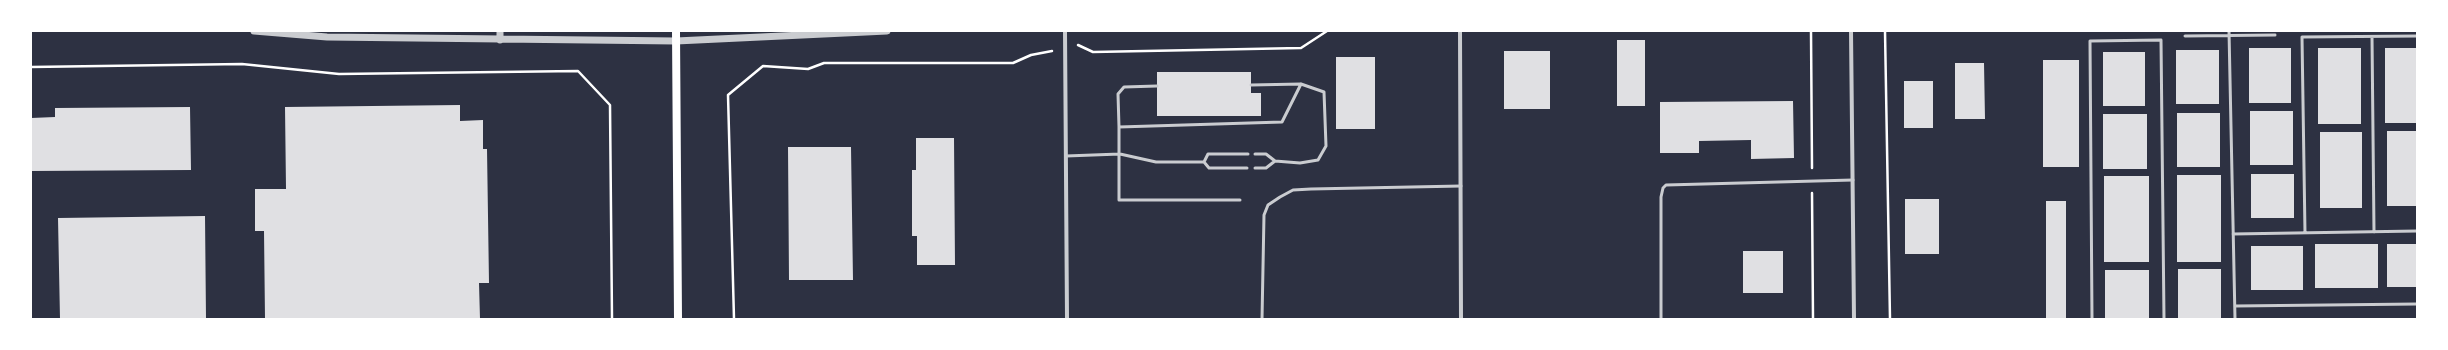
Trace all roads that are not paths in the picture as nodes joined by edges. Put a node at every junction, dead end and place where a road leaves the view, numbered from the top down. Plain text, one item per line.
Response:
1 (254, 31) edge
2 (500, 31) edge
3 (676, 31) edge
4 (887, 31) edge
5 (1064, 31) edge
6 (1460, 31) edge
7 (1851, 31) edge
8 (2229, 31) edge
9 (327, 34) edge
10 (2275, 35) dead end
11 (2185, 36) dead end
12 (2230, 36) junction
13 (2417, 36) edge
14 (2372, 37) junction
15 (500, 40) junction
16 (676, 41) junction
17 (1302, 84) junction
18 (1251, 85) dead end
19 (1157, 86) dead end
20 (1119, 127) junction
21 (1120, 154) junction
22 (1248, 154) dead end
23 (1255, 154) dead end
24 (1066, 156) junction
25 (1275, 161) junction
26 (1204, 162) junction
27 (1247, 168) dead end
28 (1255, 168) dead end
29 (1853, 180) junction
30 (1461, 186) junction
31 (1240, 200) dead end
32 (2417, 231) edge
33 (2374, 232) junction
34 (2305, 233) junction
35 (2233, 234) junction
36 (2417, 304) edge
37 (2235, 306) junction
38 (678, 319) edge
39 (1067, 319) edge
40 (1262, 319) edge
41 (1461, 319) edge
42 (1662, 319) edge
43 (1854, 319) edge
44 (2092, 319) edge
45 (2164, 319) edge
46 (2235, 319) edge

1 - 9 street
2 - 15 street
3 - 16 main road
4 - 16 street
5 - 24 street
6 - 30 street
7 - 29 street
8 - 12 lane
9 - 15 street
10 - 12 lane
11 - 12 lane
12 - 35 lane
13 - 14 lane
14 - 33 lane
14 - 34 lane
15 - 16 street
16 - 38 main road
17 - 18 lane
17 - 20 lane
17 - 25 lane
19 - 20 lane
20 - 21 lane
21 - 24 lane
21 - 26 lane
21 - 31 lane
22 - 26 lane
23 - 25 lane
24 - 39 street
25 - 28 lane
26 - 27 lane
29 - 42 lane
29 - 43 street
30 - 40 lane
30 - 41 street
32 - 33 lane
33 - 34 lane
34 - 35 lane
35 - 37 lane
36 - 37 lane
37 - 46 lane
44 - 45 lane

